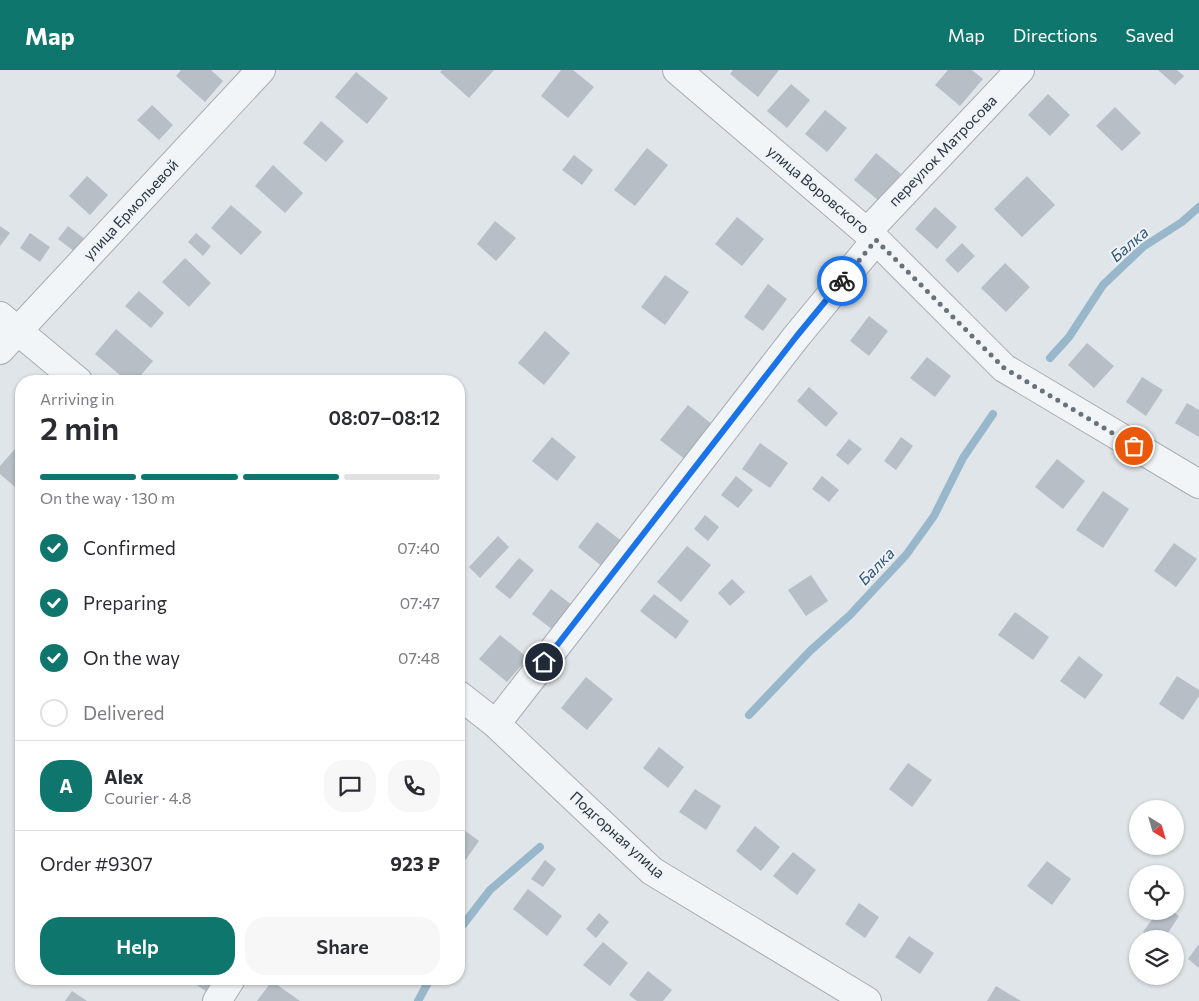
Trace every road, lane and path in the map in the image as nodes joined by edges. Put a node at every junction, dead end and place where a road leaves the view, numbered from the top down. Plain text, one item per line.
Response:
1 (261, 70) edge
2 (677, 70) edge
3 (1020, 70) edge
4 (872, 236) junction
5 (6, 333) edge
6 (69, 375) edge
7 (1199, 484) edge
8 (465, 701) edge
9 (496, 724) junction
10 (227, 985) edge
11 (217, 1001) edge
12 (867, 1001) edge

1 - 5 street, улица Ермольевой
2 - 4 street, улица Воровского
3 - 4 street, переулок Матросова
4 - 7 street, улица Воровского
4 - 9 street, переулок Матросова
5 - 6 street
8 - 9 street, Подгорная улица
9 - 12 street, Подгорная улица
10 - 11 street

